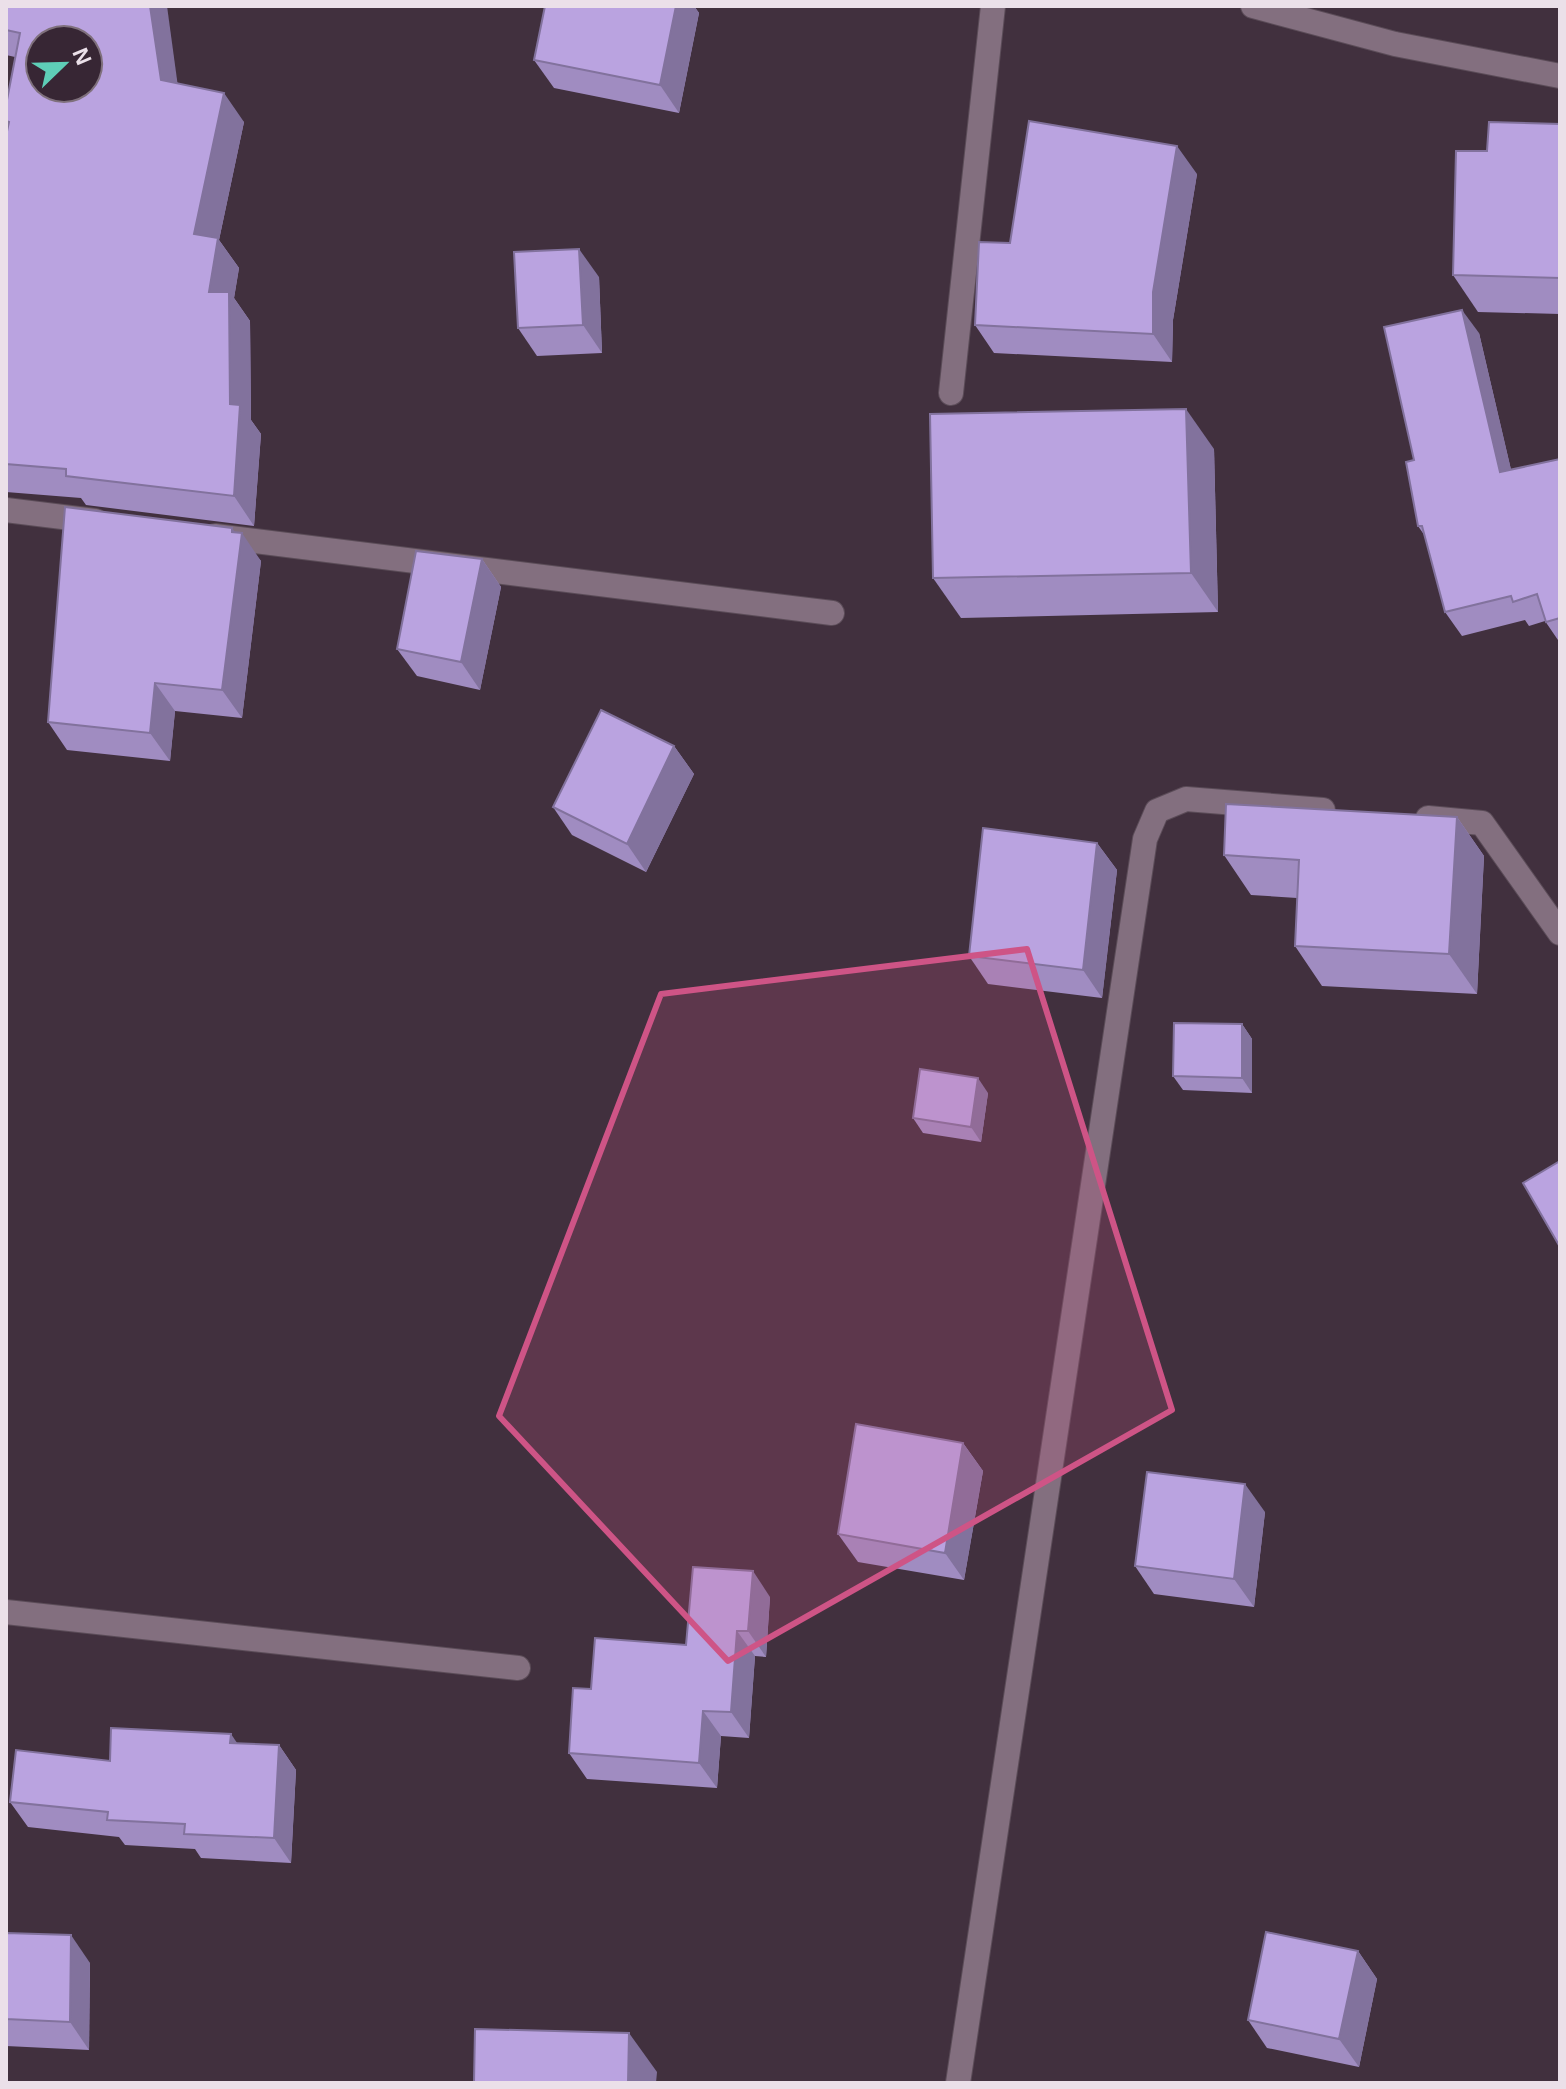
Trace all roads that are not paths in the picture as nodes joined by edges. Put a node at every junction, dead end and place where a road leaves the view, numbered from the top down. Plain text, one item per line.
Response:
1 (993, 6) edge
2 (1253, 6) edge
3 (1560, 76) edge
4 (951, 393) dead end
5 (6, 510) edge
6 (115, 524) edge
7 (193, 533) edge
8 (832, 613) dead end
9 (1342, 812) edge
10 (1404, 817) edge
11 (1560, 933) edge
12 (6, 1612) edge
13 (518, 1668) dead end
14 (958, 2083) edge

1 - 4 street
2 - 3 street
5 - 6 street
7 - 8 street
9 - 14 street
10 - 11 street
12 - 13 street

